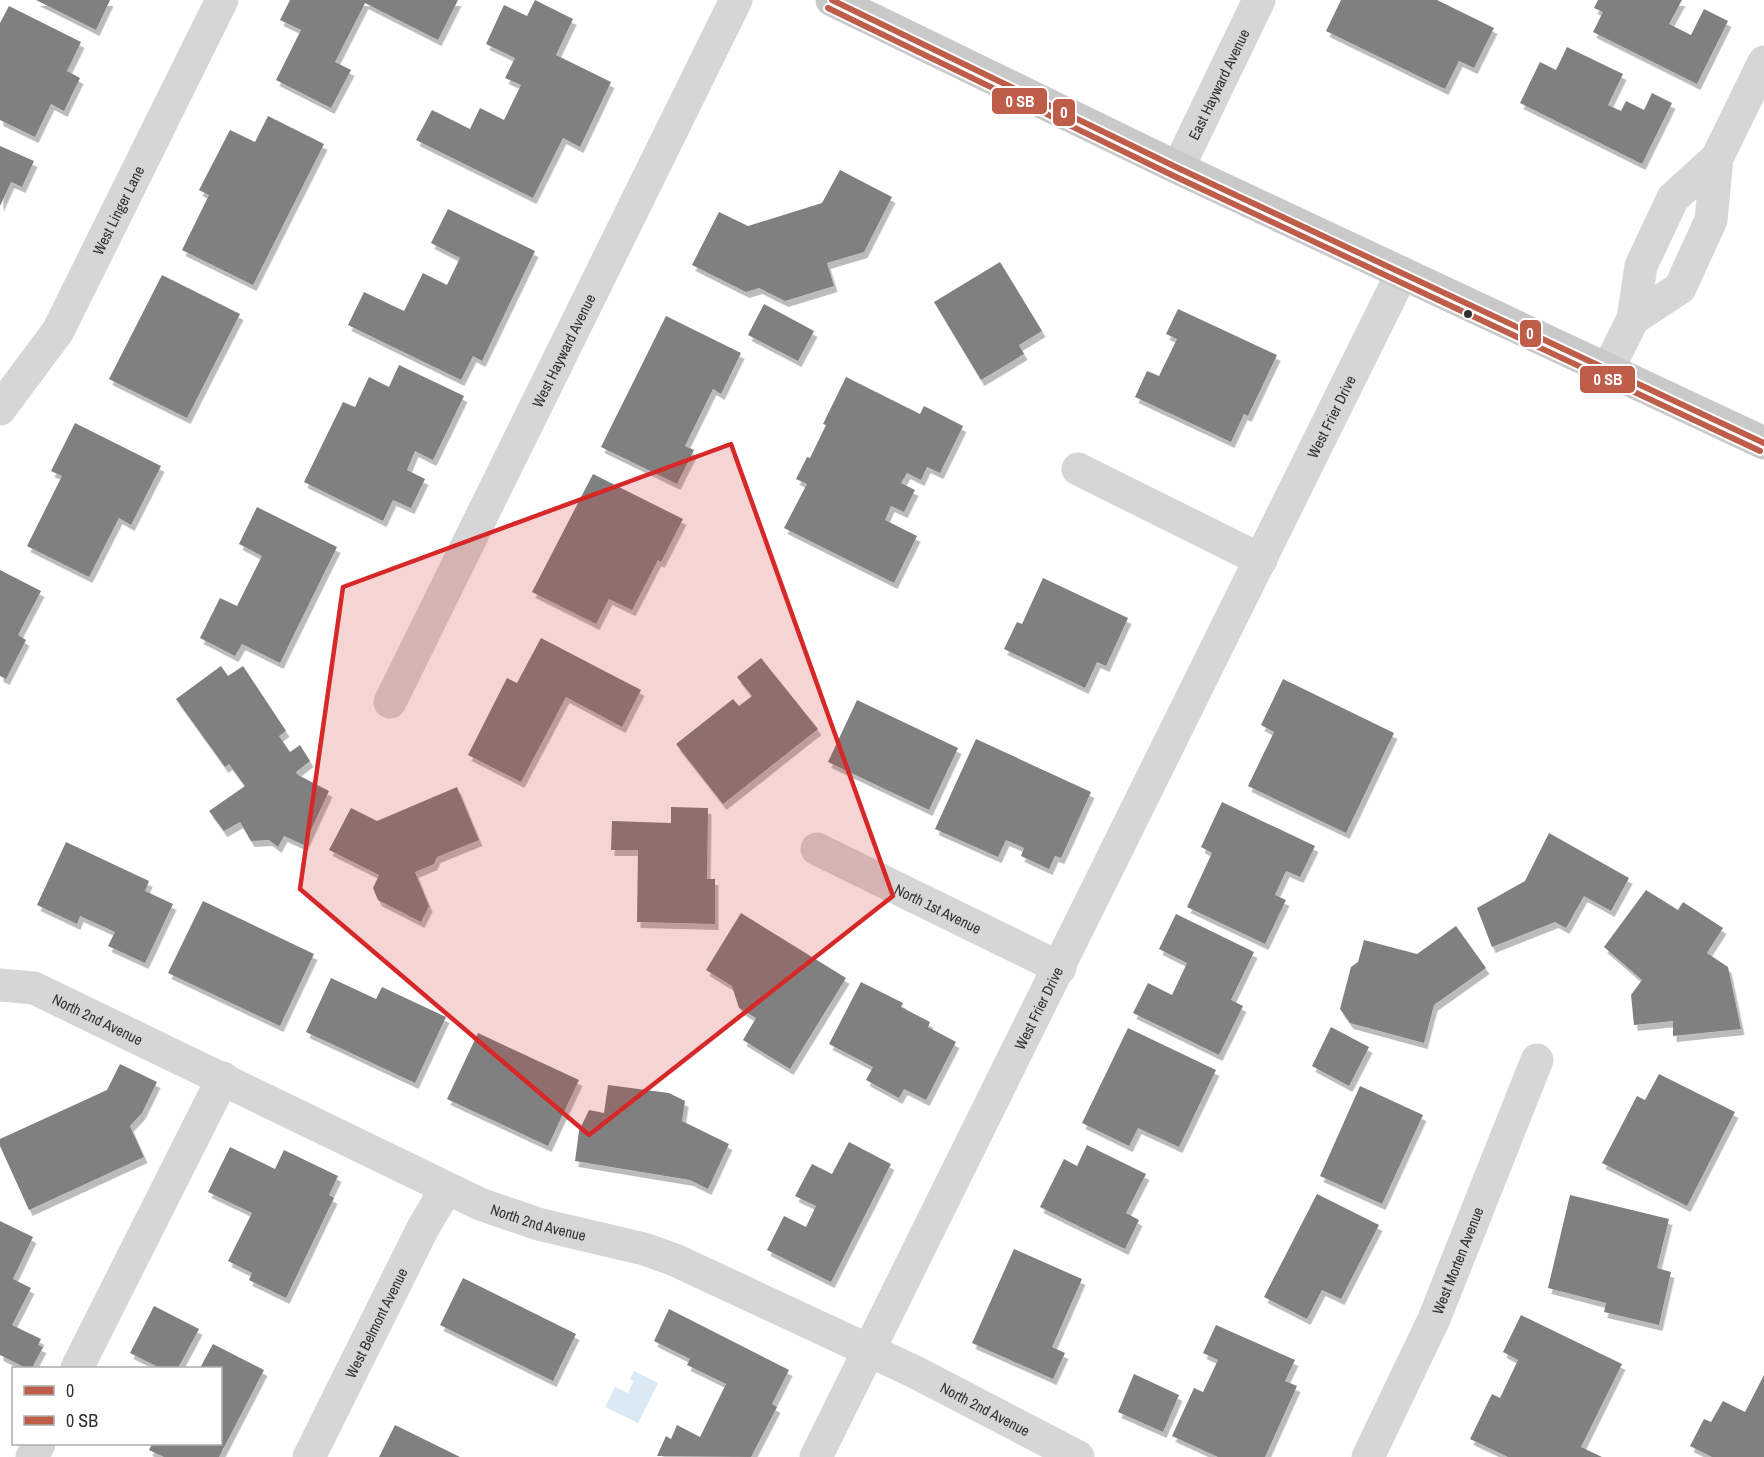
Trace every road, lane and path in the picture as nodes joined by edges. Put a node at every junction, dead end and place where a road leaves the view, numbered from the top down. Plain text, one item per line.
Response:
1 (222, 0) edge
2 (736, 0) edge
3 (832, 0) edge
4 (1259, 0) edge
5 (1764, 62) edge
6 (1717, 158) junction
7 (1178, 168) junction
8 (1402, 273) junction
9 (1633, 319) junction
10 (1608, 369) junction
11 (0, 409) edge
12 (1764, 443) edge
13 (1078, 469) dead end
14 (1261, 560) junction
15 (390, 702) dead end
16 (818, 849) dead end
17 (1060, 968) junction
18 (0, 985) edge
19 (1537, 1059) dead end
20 (223, 1078) junction
21 (446, 1189) junction
22 (869, 1352) junction
23 (78, 1367) edge
24 (309, 1457) edge
25 (816, 1457) edge
26 (1078, 1457) edge
27 (1368, 1457) edge

1 - 11 street, West Linger Lane
2 - 15 street, West Hayward Avenue
3 - 7 main road
4 - 7 street, East Hayward Avenue
5 - 6 street
6 - 9 street
6 - 9 street
7 - 8 main road
8 - 10 main road
8 - 14 street, West Frier Drive
9 - 10 street
10 - 12 main road
13 - 14 street
14 - 17 street, West Frier Drive
16 - 17 street, North 1st Avenue
17 - 22 street, West Frier Drive
18 - 20 street, North 2nd Avenue
19 - 27 street, West Morten Avenue
20 - 21 street, North 2nd Avenue
20 - 23 street
21 - 22 street, North 2nd Avenue
21 - 24 street, West Belmont Avenue
22 - 25 street, West Frier Drive
22 - 26 street, North 2nd Avenue

